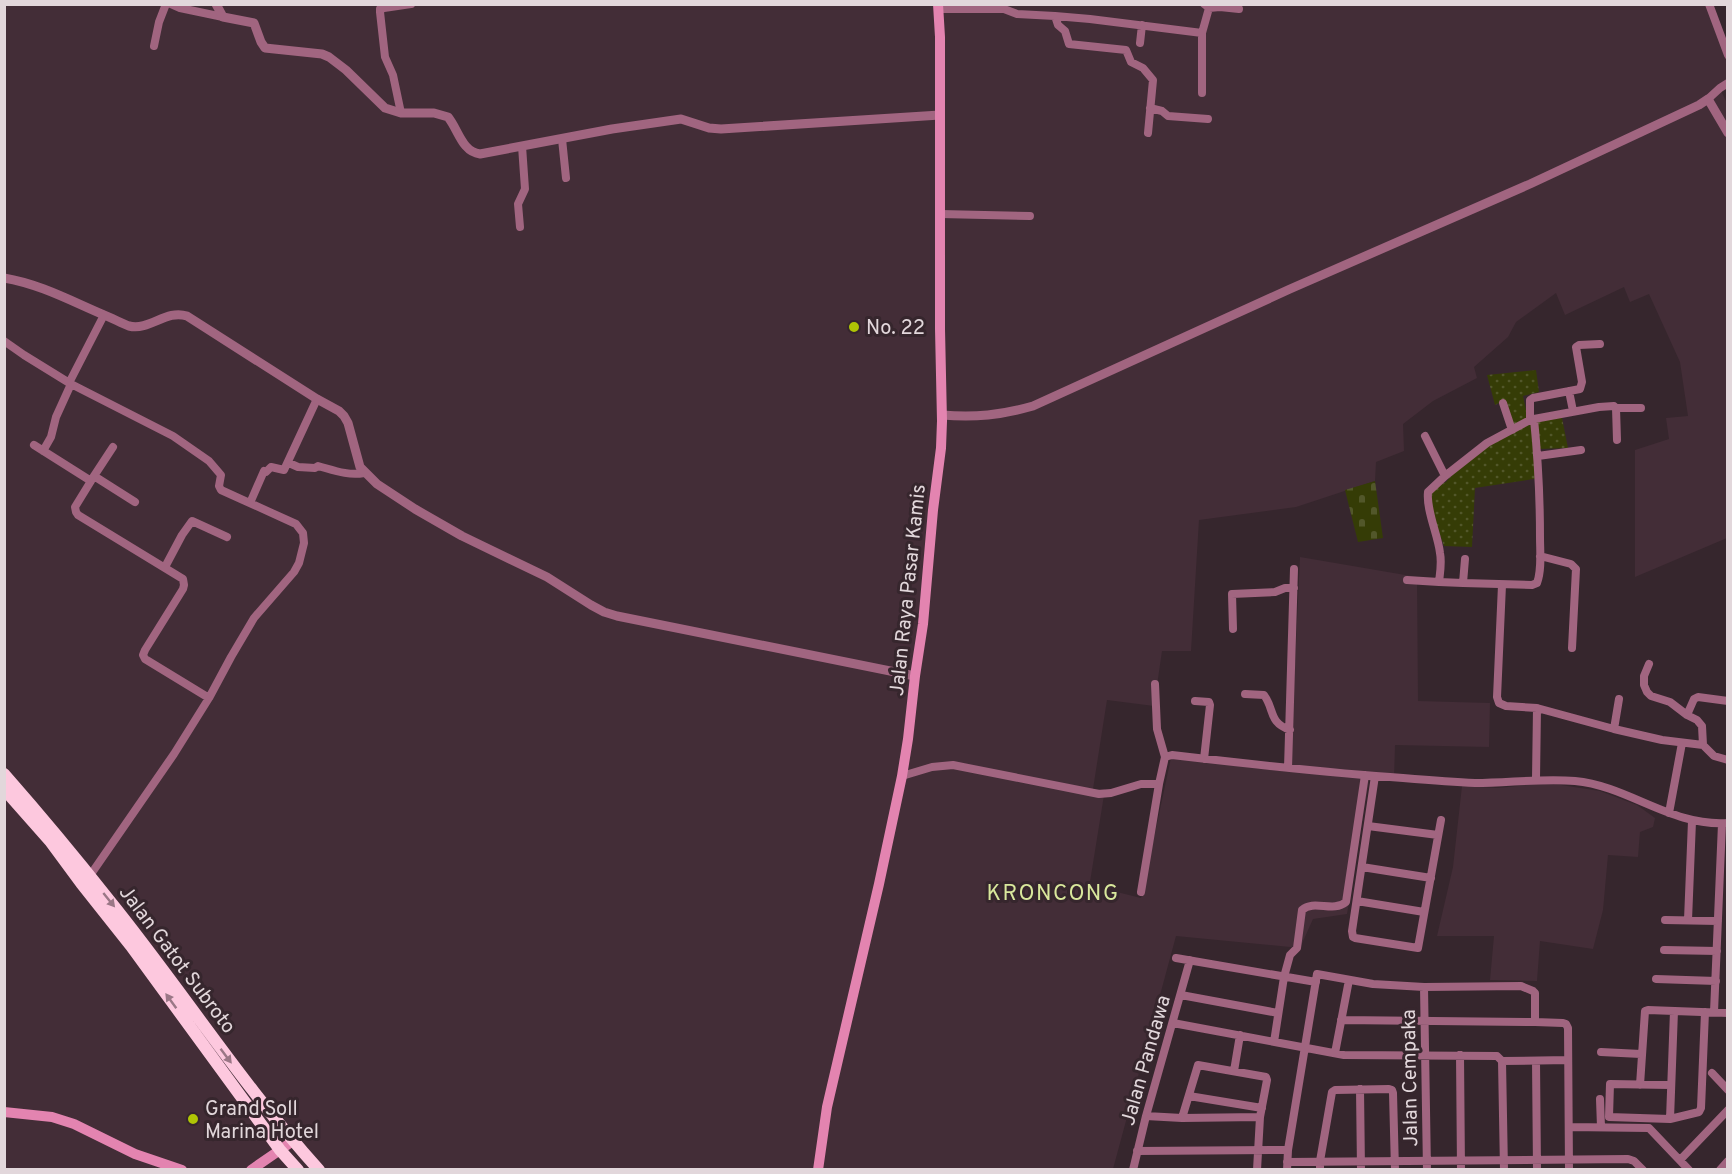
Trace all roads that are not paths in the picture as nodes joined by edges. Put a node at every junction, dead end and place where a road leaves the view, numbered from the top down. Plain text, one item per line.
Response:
1 (166, 4) edge
2 (171, 4) edge
3 (216, 4) edge
4 (411, 4) edge
5 (1013, 4) edge
6 (1709, 4) edge
7 (1206, 6) edge
8 (938, 7) edge
9 (1239, 9) dead end
10 (1054, 16) junction
11 (223, 17) junction
12 (1142, 25) junction
13 (1202, 33) junction
14 (1140, 43) dead end
15 (154, 46) dead end
16 (1728, 55) edge
17 (1728, 83) edge
18 (1202, 93) dead end
19 (1708, 99) junction
20 (1150, 108) junction
21 (401, 113) junction
22 (940, 115) junction
23 (1208, 119) dead end
24 (1148, 133) dead end
25 (1728, 133) edge
26 (562, 138) junction
27 (522, 146) junction
28 (566, 178) dead end
29 (940, 214) junction
30 (1030, 216) dead end
31 (520, 227) dead end
32 (4, 278) edge
33 (104, 315) junction
34 (4, 341) edge
35 (1600, 344) dead end
36 (70, 383) junction
37 (1569, 391) junction
38 (317, 399) junction
39 (1503, 403) dead end
40 (1616, 408) junction
41 (1641, 408) dead end
42 (1573, 411) junction
43 (942, 415) junction
44 (1532, 420) junction
45 (1512, 430) junction
46 (1425, 435) dead end
47 (1617, 440) dead end
48 (34, 445) dead end
49 (113, 447) dead end
50 (1581, 450) dead end
51 (44, 451) junction
52 (1538, 456) junction
53 (289, 463) junction
54 (364, 472) junction
55 (1445, 476) junction
56 (92, 479) junction
57 (135, 502) dead end
58 (250, 503) junction
59 (227, 537) dead end
60 (1540, 556) junction
61 (1465, 559) dead end
62 (165, 567) junction
63 (1294, 569) dead end
64 (1407, 580) dead end
65 (1439, 582) junction
66 (1463, 583) junction
67 (1502, 585) junction
68 (1294, 588) junction
69 (1233, 629) dead end
70 (1572, 648) dead end
71 (1648, 664) dead end
72 (915, 676) junction
73 (1155, 684) dead end
74 (1245, 694) dead end
75 (210, 698) junction
76 (1619, 699) dead end
77 (1195, 701) dead end
78 (1728, 701) edge
79 (1537, 708) junction
80 (1687, 715) junction
81 (1614, 729) junction
82 (1290, 730) junction
83 (1682, 743) junction
84 (1703, 745) junction
85 (1165, 757) junction
86 (1204, 759) junction
87 (1728, 760) edge
88 (1288, 768) junction
89 (1365, 775) junction
90 (902, 776) junction
91 (1375, 776) junction
92 (1536, 779) junction
93 (6, 784) edge
94 (1159, 784) junction
95 (1669, 813) junction
96 (1441, 820) dead end
97 (1692, 821) junction
98 (1725, 824) edge
99 (1368, 826) junction
100 (1438, 835) junction
101 (1362, 867) junction
102 (1431, 878) junction
103 (85, 880) junction
104 (1724, 888) edge
105 (1141, 892) dead end
106 (1357, 901) junction
107 (1424, 912) junction
108 (1665, 920) dead end
109 (1688, 920) junction
110 (1718, 921) junction
111 (1664, 950) dead end
112 (1717, 951) junction
113 (1176, 958) dead end
114 (1190, 960) junction
115 (1284, 977) junction
116 (1656, 979) dead end
117 (1349, 980) junction
118 (1716, 981) junction
119 (1316, 982) junction
120 (1424, 987) junction
121 (1181, 995) junction
122 (1674, 1011) junction
123 (1705, 1012) junction
124 (1714, 1012) junction
125 (1278, 1013) junction
126 (1728, 1013) edge
127 (1341, 1020) junction
128 (1425, 1020) junction
129 (1535, 1022) junction
130 (1173, 1023) junction
131 (1240, 1035) junction
132 (1274, 1042) junction
133 (1306, 1048) junction
134 (1601, 1052) dead end
135 (1335, 1053) junction
136 (1641, 1054) junction
137 (1425, 1055) junction
138 (1460, 1055) junction
139 (1568, 1060) junction
140 (1502, 1061) junction
141 (1536, 1061) junction
142 (1234, 1071) junction
143 (1712, 1073) dead end
144 (1640, 1085) junction
145 (1670, 1086) junction
146 (1360, 1089) junction
147 (1728, 1090) edge
148 (1190, 1096) junction
149 (1600, 1098) dead end
150 (1728, 1110) edge
151 (4, 1112) edge
152 (1261, 1113) junction
153 (1146, 1116) junction
154 (1182, 1118) junction
155 (1670, 1119) junction
156 (1569, 1127) junction
157 (1600, 1127) junction
158 (293, 1141) junction
159 (280, 1150) junction
160 (1288, 1150) junction
161 (1137, 1151) junction
162 (1258, 1151) junction
163 (1504, 1159) junction
164 (1537, 1159) junction
165 (1569, 1159) junction
166 (1395, 1160) junction
167 (1427, 1160) junction
168 (1461, 1160) junction
169 (1680, 1160) junction
170 (1728, 1161) edge
171 (1320, 1165) edge
172 (1361, 1165) edge
173 (158, 1166) edge
174 (1287, 1166) edge
175 (182, 1170) edge
176 (251, 1170) edge
177 (298, 1170) edge
178 (319, 1170) edge
179 (818, 1170) edge
180 (1132, 1170) edge
181 (1257, 1170) edge
182 (1395, 1170) edge
183 (1427, 1170) edge
184 (1461, 1170) edge
185 (1504, 1170) edge
186 (1538, 1170) edge
187 (1569, 1170) edge
188 (1643, 1170) edge
189 (1689, 1170) edge
190 (1720, 1170) edge

1 - 15 street
2 - 11 street
3 - 11 street
4 - 21 street
5 - 8 street
6 - 16 street
7 - 9 street
7 - 13 street
8 - 10 street
8 - 22 main road, Jalan Raya Pasar Kamis
10 - 12 street
10 - 20 street
11 - 21 street
12 - 13 street
12 - 14 street
13 - 18 street
17 - 19 street
19 - 25 street
19 - 43 street
20 - 23 street
20 - 24 street
21 - 27 street
22 - 26 street
22 - 29 main road, Jalan Raya Pasar Kamis
26 - 27 street
26 - 28 street
27 - 31 street
29 - 30 street
29 - 43 main road, Jalan Raya Pasar Kamis
32 - 33 street
33 - 36 street
33 - 38 street
34 - 36 street
35 - 37 street
36 - 51 street
36 - 58 street
37 - 42 street
37 - 44 street
38 - 53 street
38 - 54 street
39 - 45 street
40 - 41 street
40 - 42 street
40 - 47 street
42 - 44 street
43 - 72 main road, Jalan Raya Pasar Kamis
44 - 45 street
44 - 52 street
45 - 55 street
46 - 55 street
48 - 51 street
49 - 56 street
50 - 52 street
51 - 56 street
52 - 60 street
53 - 54 street
53 - 58 street
54 - 72 street
55 - 65 street
56 - 57 street
56 - 62 street
58 - 75 street
59 - 62 street
60 - 67 street
60 - 70 street
61 - 66 street
62 - 75 street
63 - 68 street
64 - 65 street
65 - 66 street
66 - 67 street
67 - 79 street
68 - 69 street
68 - 82 street
71 - 80 street
72 - 90 main road, Jalan Raya Pasar Kamis
73 - 85 street
74 - 82 street
75 - 103 street
76 - 81 street
77 - 86 street
78 - 80 street
79 - 81 street
79 - 92 street
80 - 84 street
81 - 83 street
82 - 88 street
83 - 84 street
83 - 95 street
84 - 87 street
85 - 86 street
85 - 94 street
86 - 88 street
88 - 89 street
89 - 91 street
89 - 115 street
90 - 94 street
90 - 179 main road, Jalan Raya Pasar Kamis
91 - 92 street
91 - 99 street
92 - 95 street
93 - 103 highway, Jalan Gatot Subroto
94 - 105 street
95 - 97 street
96 - 100 street
97 - 98 street
97 - 109 street
98 - 104 street
99 - 100 street
99 - 101 street
100 - 102 street
101 - 102 street
101 - 106 street
102 - 107 street
103 -> 158 highway, Jalan Gatot Subroto
159 -> 103 highway, Jalan Gatot Subroto
104 - 110 street
106 - 107 street
106 - 107 street
108 - 109 street
109 - 110 street
110 - 112 street
111 - 112 street
112 - 118 street
113 - 114 street
114 - 115 street
114 - 121 street, Jalan Pandawa
115 - 119 street
115 - 125 street
116 - 118 street
117 - 119 street
117 - 120 street
117 - 127 street
118 - 124 street
119 - 133 street
120 - 128 street, Jalan Cempaka
120 - 129 street
121 - 125 street
121 - 130 street, Jalan Pandawa
122 - 123 street
122 - 136 street
122 - 145 street
123 - 124 street
123 - 155 street
124 - 126 street
125 - 132 street
127 - 128 street
127 - 135 street
128 - 129 street
128 - 137 street, Jalan Cempaka
129 - 139 street
130 - 131 street
130 - 153 street, Jalan Pandawa
131 - 132 street
131 - 142 street
132 - 133 street
133 - 135 street
133 - 160 street
134 - 136 street
135 - 137 street
136 - 144 street
137 - 138 street
137 - 167 street, Jalan Cempaka
138 - 140 street
138 - 168 street
139 - 141 street
139 - 156 street
140 - 141 street
140 - 163 street
141 - 164 street
142 - 148 street
142 - 152 street
143 - 147 street
144 - 145 street
144 - 155 street
145 - 155 street
146 - 166 street
146 - 171 street
146 - 172 street
148 - 152 street
148 - 154 street
149 - 157 street
150 - 169 street
151 - 173 main road
152 - 154 street
152 - 162 street
153 - 154 street
153 - 161 street, Jalan Pandawa
156 - 157 street
156 - 165 street
157 - 169 street
158 - 159 main road
158 - 178 highway, Jalan Gatot Subroto
159 - 176 main road
159 - 177 highway, Jalan Gatot Subroto
160 - 162 street
160 - 174 street
161 - 162 street
161 - 180 street, Jalan Pandawa
162 - 181 street
163 - 164 street
163 - 168 street
163 - 185 street
164 - 165 street
164 - 186 street
165 - 187 street
165 - 188 street
166 - 167 street
166 - 172 street
166 - 182 street
167 - 168 street
167 - 183 street, Jalan Cempaka
168 - 184 street
169 - 189 street
170 - 190 street
171 - 172 street
171 - 174 street
173 - 175 main road

